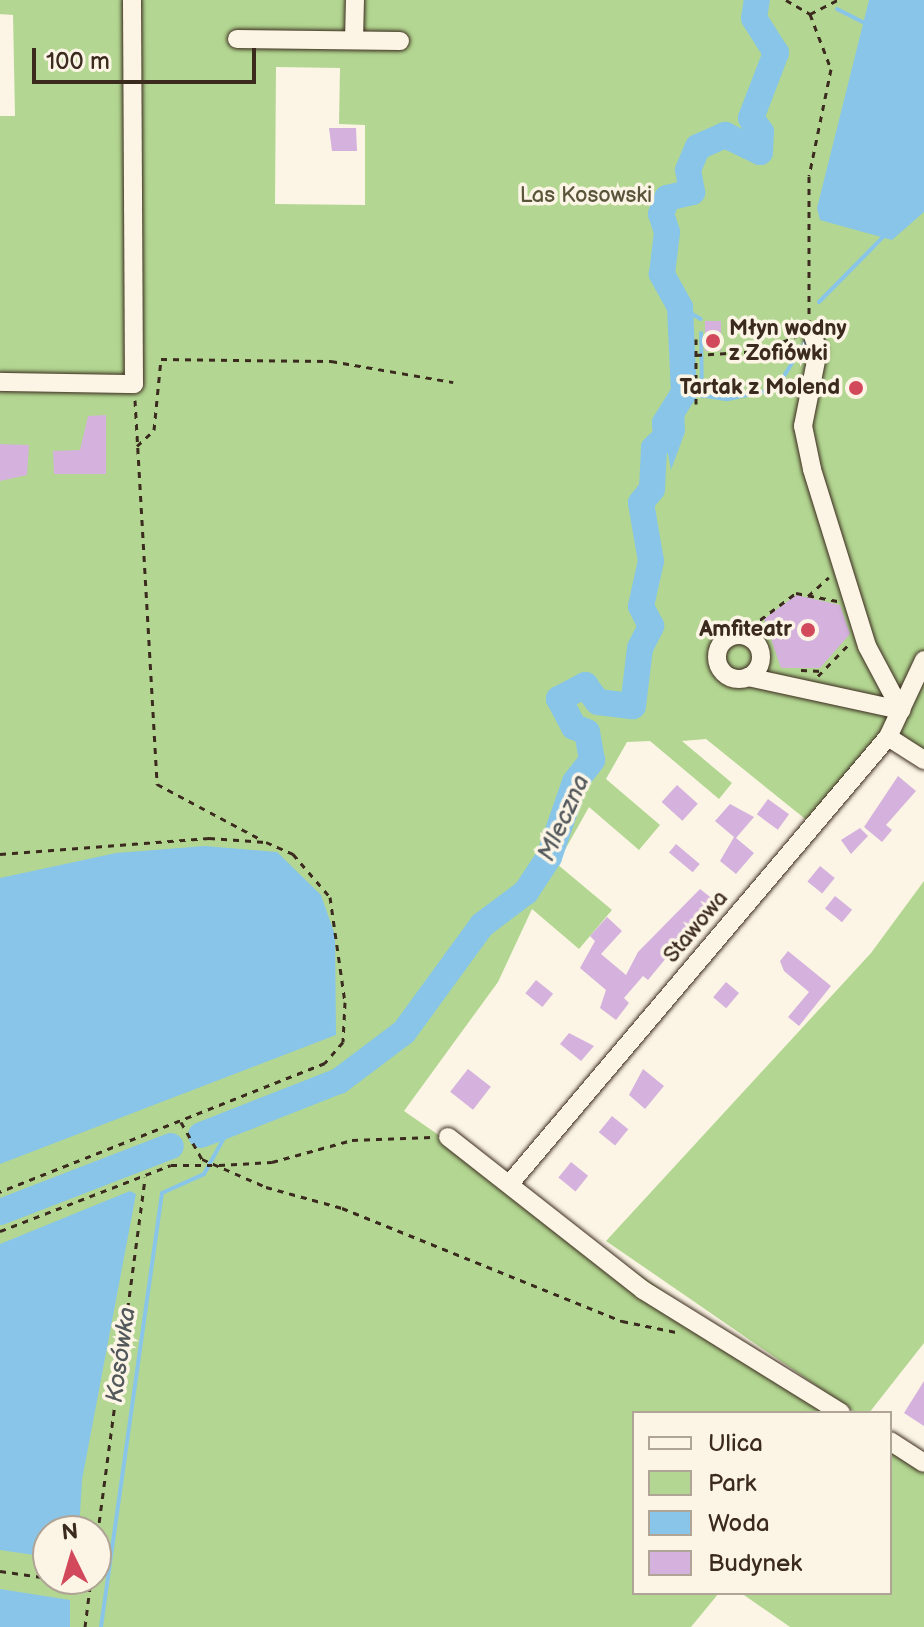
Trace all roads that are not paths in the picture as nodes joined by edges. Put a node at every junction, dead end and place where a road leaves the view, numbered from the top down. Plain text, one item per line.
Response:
1 (132, 0) edge
2 (355, 0) edge
3 (237, 39) dead end
4 (354, 40) junction
5 (400, 41) dead end
6 (814, 337) road end
7 (0, 382) edge
8 (924, 660) edge
9 (748, 677) junction
10 (901, 710) junction
11 (888, 737) junction
12 (924, 760) edge
13 (448, 1137) road end
14 (512, 1181) junction
15 (838, 1411) edge
16 (892, 1442) edge
17 (924, 1463) edge

1 - 7 street
2 - 4 street
3 - 4 street
4 - 5 street
6 - 10 street
8 - 10 street, Stawowa
9 - 9 street
9 - 10 street
10 - 11 street, Stawowa
11 - 12 street
11 - 14 street, Stawowa
13 - 14 street
14 - 15 street
16 - 17 street

